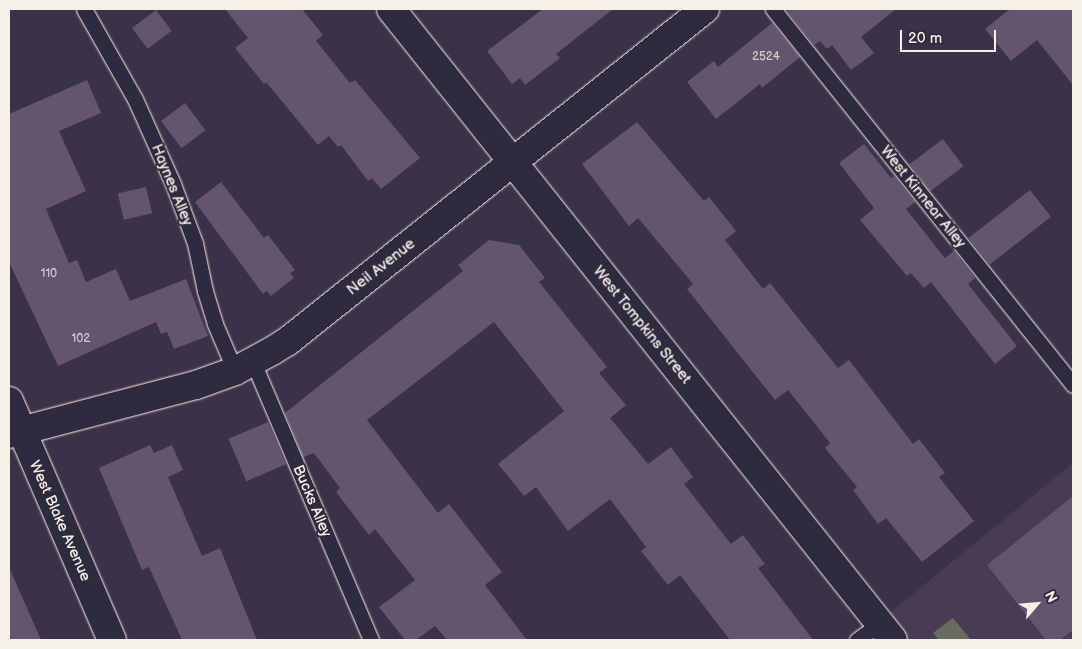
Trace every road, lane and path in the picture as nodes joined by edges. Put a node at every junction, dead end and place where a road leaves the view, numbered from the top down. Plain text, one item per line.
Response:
1 (84, 9) edge
2 (391, 9) edge
3 (705, 9) edge
4 (773, 9) edge
5 (513, 162) junction
6 (244, 366) junction
7 (1073, 385) edge
8 (9, 401) edge
9 (15, 432) edge
10 (887, 632) edge
11 (112, 640) edge
12 (371, 640) edge
13 (857, 640) edge

1 - 6 lane, Haynes Alley
2 - 5 street, West Tompkins Street
3 - 5 street, Neil Avenue
4 - 7 lane, West Kinnear Alley
5 - 6 street, Neil Avenue
5 - 10 street, West Tompkins Street
6 - 9 street, Neil Avenue
6 - 12 lane, Bucks Alley
8 - 9 street, West Blake Avenue
9 - 11 street, West Blake Avenue
10 - 13 lane

